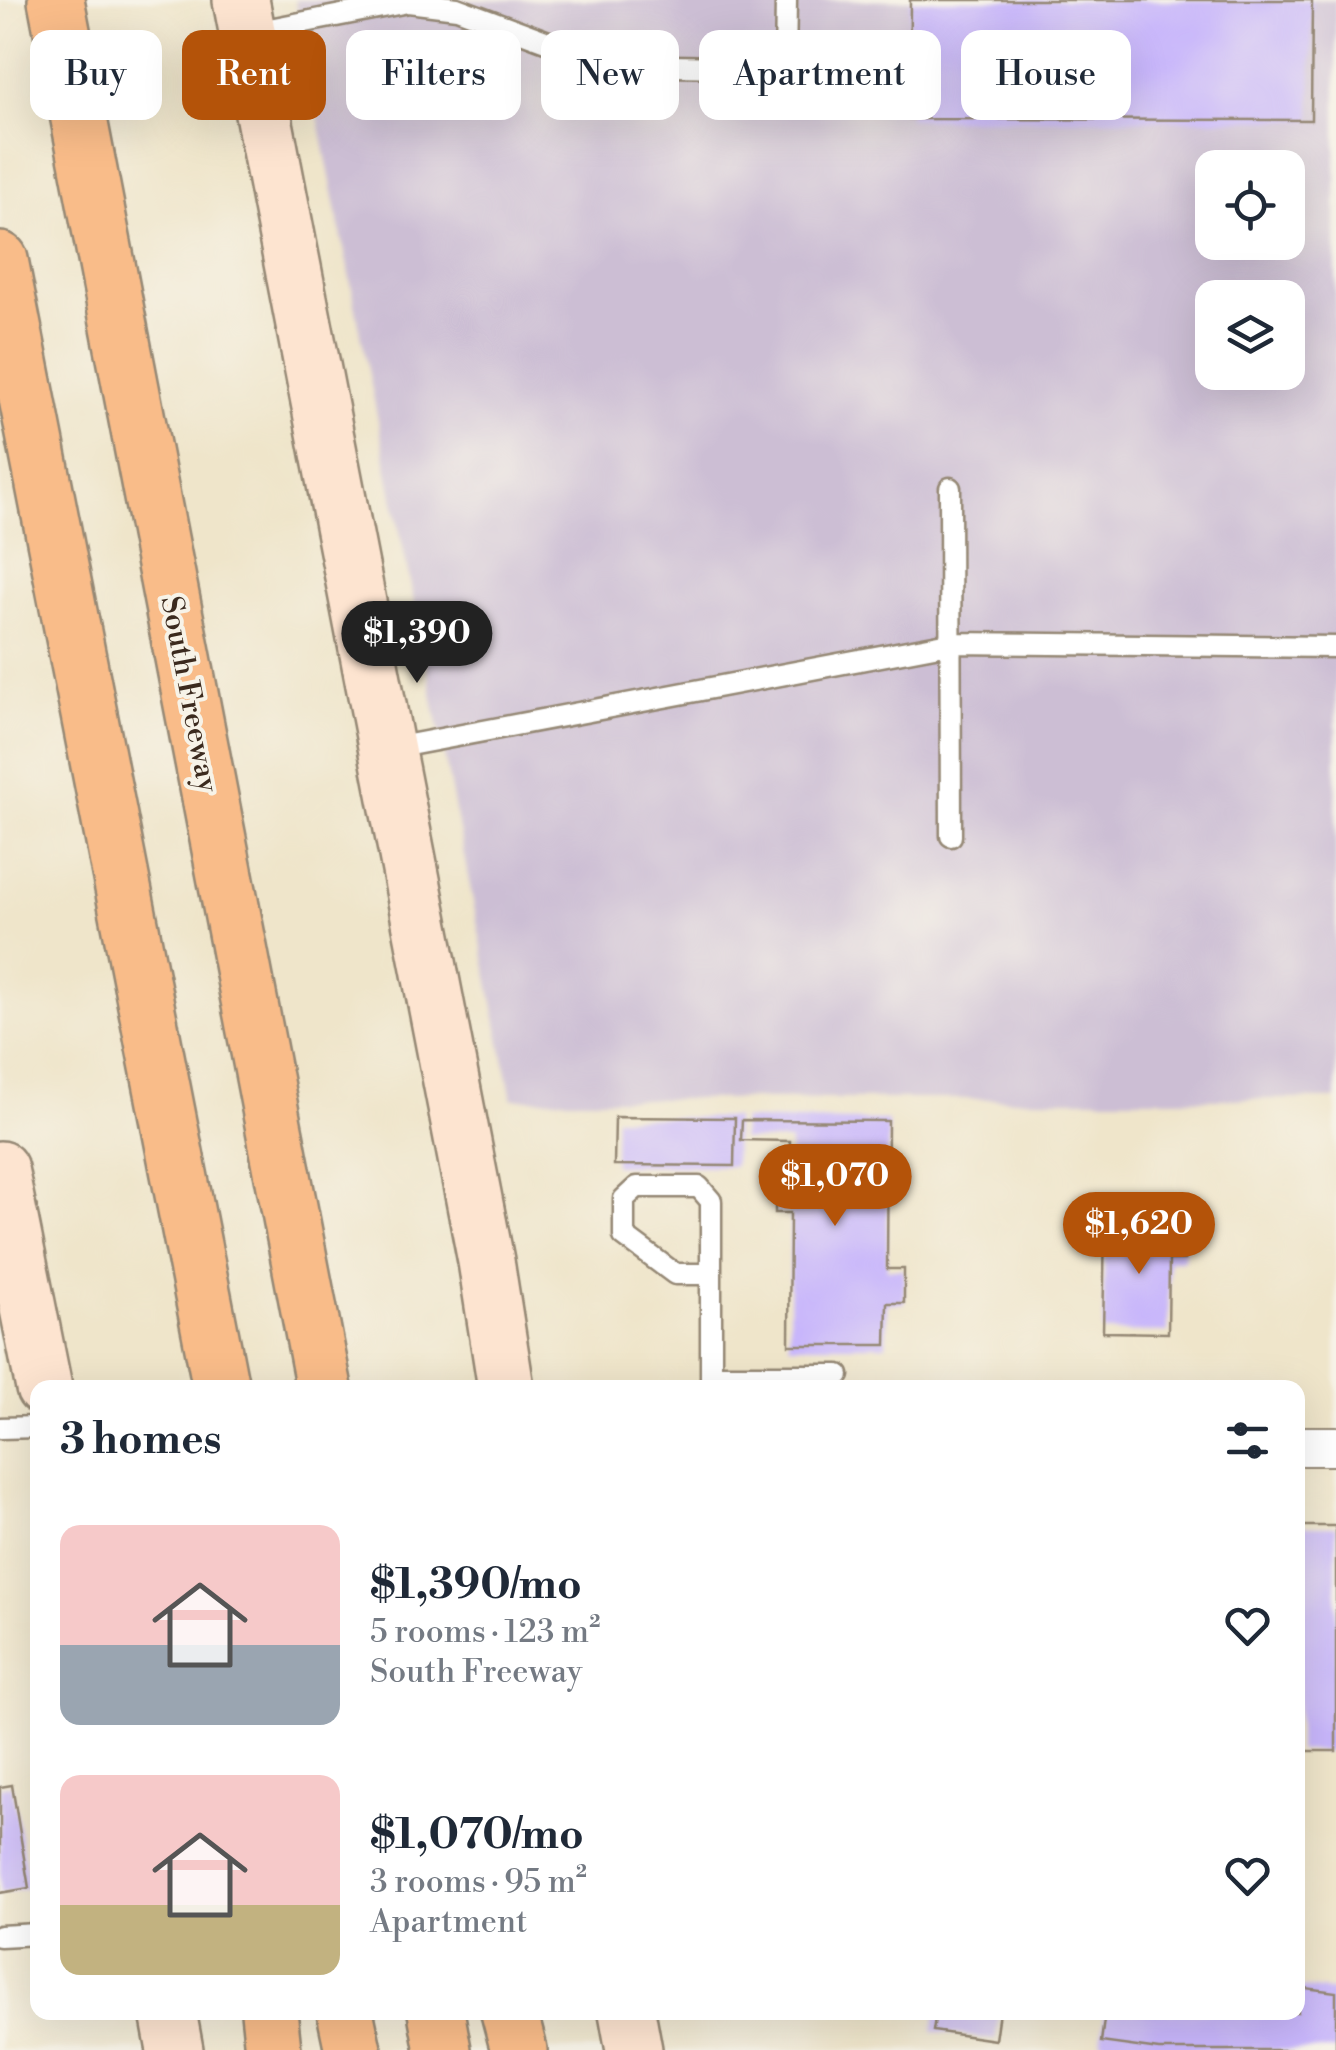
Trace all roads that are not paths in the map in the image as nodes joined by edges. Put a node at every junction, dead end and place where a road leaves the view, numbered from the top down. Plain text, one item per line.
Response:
1 (56, 0) edge
2 (786, 0) edge
3 (458, 4) edge
4 (244, 17) edge
5 (0, 260) edge
6 (950, 488) dead end
7 (950, 643) junction
8 (1336, 647) edge
9 (386, 749) junction
10 (951, 836) dead end
11 (154, 1042) junction
12 (0, 1169) edge
13 (711, 1274) junction
14 (839, 1376) dead end
15 (42, 1380) edge
16 (188, 1380) edge
17 (219, 1380) edge
18 (323, 1380) edge
19 (505, 1380) edge
20 (711, 1380) edge
21 (754, 1380) edge
22 (30, 1427) edge
23 (0, 1428) edge
24 (1305, 1446) edge
25 (1336, 1446) edge
26 (30, 1934) edge
27 (0, 1936) edge
28 (169, 2020) edge
29 (270, 2020) edge
30 (347, 2020) edge
31 (437, 2020) edge
32 (511, 2020) edge
33 (628, 2020) edge
34 (175, 2050) edge
35 (273, 2050) edge
36 (353, 2050) edge
37 (443, 2050) edge
38 (519, 2050) edge
39 (634, 2050) edge

1 - 18 highway, South Freeway
2 - 3 lane
3 - 4 lane
4 - 9 main road
5 - 11 highway
6 - 7 lane
7 - 8 lane
7 - 9 lane
7 - 10 lane
9 - 19 main road
11 - 16 highway
11 - 17 highway
12 - 15 main road
13 - 13 lane
13 - 20 lane
14 - 21 lane
22 - 23 lane
24 - 25 street
26 - 27 lane
28 - 34 main road
29 - 35 highway
30 - 36 highway
31 - 37 highway
32 - 38 highway
33 - 39 main road

